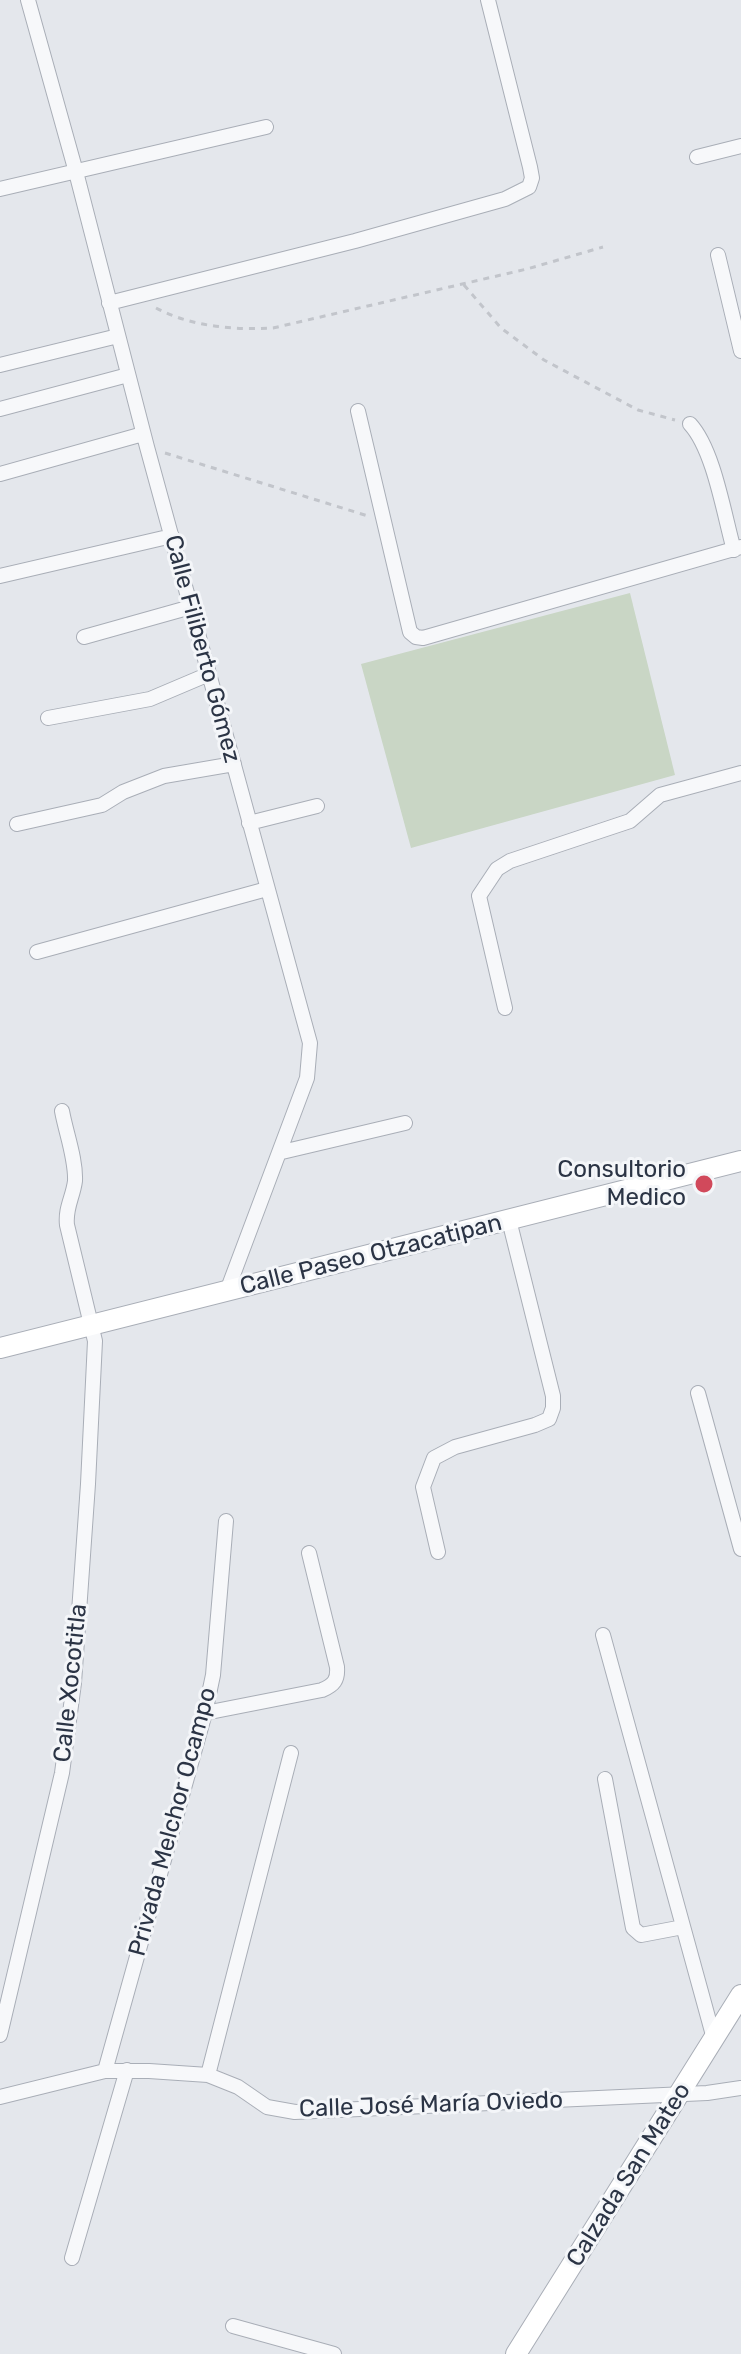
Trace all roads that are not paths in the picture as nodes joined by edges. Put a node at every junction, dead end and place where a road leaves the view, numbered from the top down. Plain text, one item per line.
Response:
1 (28, 0) edge
2 (488, 0) edge
3 (266, 127) dead end
4 (741, 146) edge
5 (697, 157) dead end
6 (76, 172) junction
7 (0, 189) edge
8 (718, 255) dead end
9 (109, 303) junction
10 (118, 336) junction
11 (741, 351) edge
12 (0, 365) edge
13 (128, 375) junction
14 (0, 409) edge
15 (358, 411) dead end
16 (690, 424) road end
17 (145, 441) junction
18 (0, 474) edge
19 (172, 536) junction
20 (737, 548) edge
21 (0, 576) edge
22 (191, 607) junction
23 (84, 637) dead end
24 (209, 674) junction
25 (48, 718) dead end
26 (234, 764) junction
27 (741, 773) edge
28 (317, 806) dead end
29 (249, 823) junction
30 (17, 824) dead end
31 (267, 889) junction
32 (37, 952) dead end
33 (505, 1008) dead end
34 (62, 1111) dead end
35 (405, 1123) dead end
36 (282, 1152) junction
37 (741, 1161) edge
38 (509, 1220) junction
39 (227, 1291) junction
40 (92, 1324) junction
41 (0, 1348) edge
42 (698, 1393) dead end
43 (226, 1521) dead end
44 (741, 1549) edge
45 (438, 1552) dead end
46 (309, 1553) dead end
47 (603, 1635) dead end
48 (205, 1713) junction
49 (291, 1753) dead end
50 (605, 1779) dead end
51 (683, 1927) junction
52 (741, 1995) edge
53 (0, 2035) edge
54 (714, 2039) junction
55 (127, 2070) junction
56 (105, 2071) junction
57 (208, 2075) junction
58 (741, 2088) edge
59 (681, 2094) junction
60 (0, 2097) edge
61 (72, 2258) dead end
62 (233, 2326) dead end
63 (334, 2354) edge
64 (516, 2354) edge

1 - 6 street, Calle Filiberto Gómez
2 - 9 street
3 - 6 street
4 - 5 street
6 - 7 street
6 - 9 street, Calle Filiberto Gómez
8 - 11 street
9 - 10 street, Calle Filiberto Gómez
10 - 12 street
10 - 13 street, Calle Filiberto Gómez
13 - 14 street
13 - 17 street, Calle Filiberto Gómez
15 - 20 street
16 - 20 street
17 - 18 street
17 - 19 street, Calle Filiberto Gómez
19 - 21 street
19 - 22 street, Calle Filiberto Gómez
22 - 23 street
22 - 24 street, Calle Filiberto Gómez
24 - 25 street
24 - 26 street, Calle Filiberto Gómez
26 - 29 street, Calle Filiberto Gómez
26 - 30 street
27 - 33 street
28 - 29 street
29 - 31 street, Calle Filiberto Gómez
31 - 32 street
31 - 36 street, Calle Filiberto Gómez
34 - 40 street, Calle Xocotitla
35 - 36 street
36 - 39 street, Calle Filiberto Gómez
37 - 38 main road, Calle Paseo Otzacatipan
38 - 39 main road, Calle Paseo Otzacatipan
38 - 45 street
39 - 40 main road, Calle Paseo Otzacatipan
40 - 41 main road, Calle Paseo Otzacatipan
40 - 53 street, Calle Xocotitla
42 - 44 street
43 - 48 street, Privada Melchor Ocampo
46 - 48 street
47 - 51 street
48 - 56 street, Privada Melchor Ocampo
49 - 57 street
50 - 51 street
51 - 54 street
52 - 54 main road, Calzada San Mateo
54 - 59 main road, Calzada San Mateo
55 - 56 street, Calle José María Oviedo
55 - 57 street, Calle José María Oviedo
55 - 61 street
56 - 60 street, Calle José María Oviedo
57 - 59 street, Calle José María Oviedo
58 - 59 street, Calle José María Oviedo
59 - 64 main road, Calzada San Mateo
62 - 63 street

